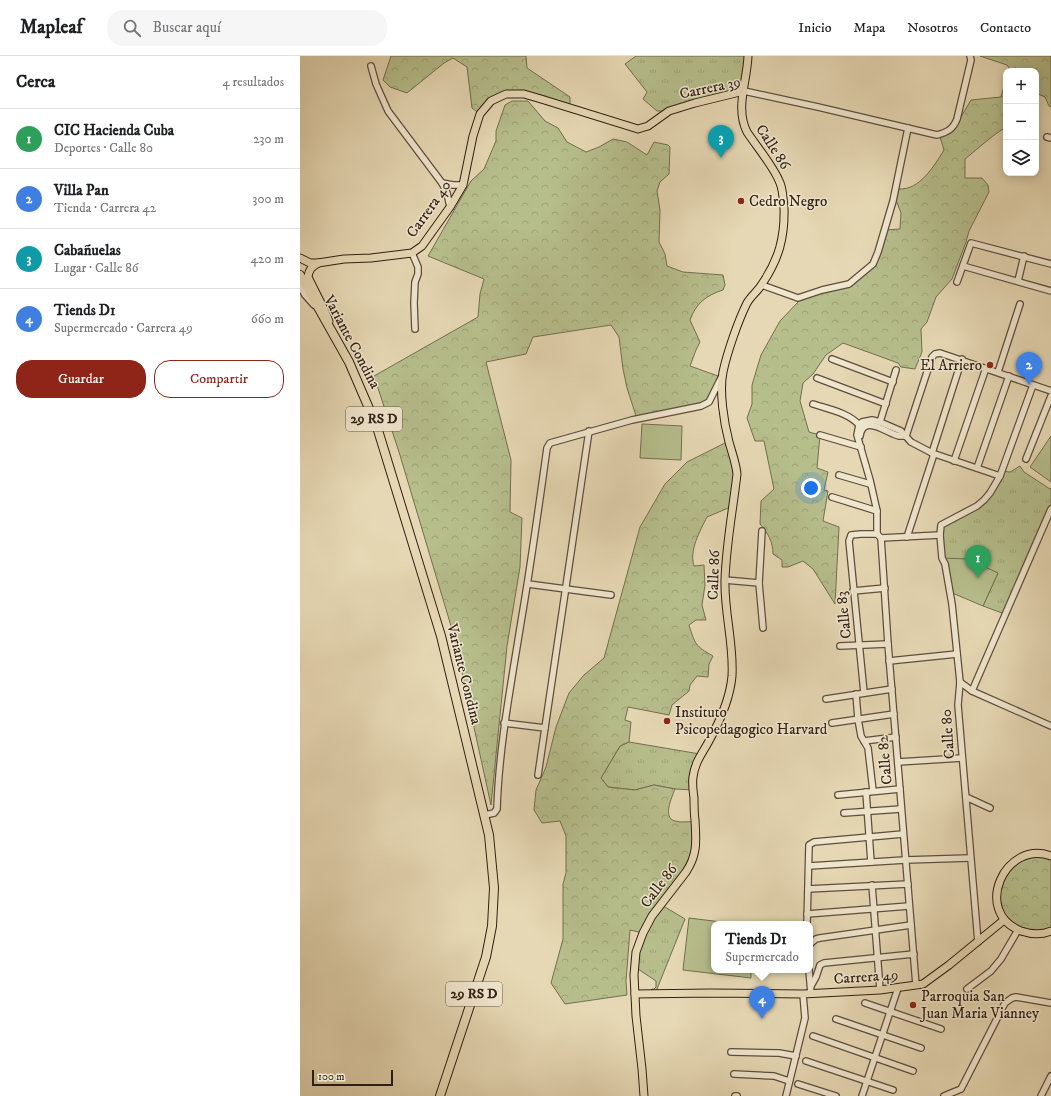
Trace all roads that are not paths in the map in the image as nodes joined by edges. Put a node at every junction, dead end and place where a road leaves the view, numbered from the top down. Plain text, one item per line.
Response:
1 (748, 56) edge
2 (970, 56) edge
3 (370, 66) dead end
4 (744, 92) junction
5 (570, 107) joint
6 (908, 128) junction
7 (442, 183) junction
8 (463, 185) junction
9 (450, 207) junction
10 (412, 253) junction
11 (1024, 256) junction
12 (300, 258) edge
13 (318, 263) junction
14 (1051, 264) edge
15 (963, 266) junction
16 (300, 275) edge
17 (1018, 281) junction
18 (957, 282) dead end
19 (762, 285) junction
20 (300, 286) edge
21 (1051, 291) edge
22 (1020, 304) dead end
23 (321, 312) junction
24 (416, 329) dead end
25 (333, 332) junction
26 (832, 359) dead end
27 (962, 360) junction
28 (986, 368) junction
29 (896, 370) dead end
30 (723, 372) junction
31 (998, 372) junction
32 (1009, 376) junction
33 (817, 378) dead end
34 (892, 382) junction
35 (1033, 385) junction
36 (1051, 391) edge
37 (1051, 396) edge
38 (813, 404) dead end
39 (886, 404) junction
40 (880, 422) junction
41 (859, 425) junction
42 (589, 431) junction
43 (820, 435) dead end
44 (906, 436) junction
45 (861, 446) junction
46 (933, 453) junction
47 (1026, 459) dead end
48 (954, 461) junction
49 (977, 468) junction
50 (840, 475) dead end
51 (1000, 476) junction
52 (870, 484) junction
53 (832, 497) dead end
54 (1051, 509) edge
55 (876, 511) junction
56 (762, 530) dead end
57 (940, 535) junction
58 (879, 536) junction
59 (907, 537) junction
60 (725, 580) junction
61 (759, 583) junction
62 (528, 584) junction
63 (885, 588) junction
64 (566, 590) junction
65 (853, 591) junction
66 (611, 595) dead end
67 (762, 628) dead end
68 (888, 644) junction
69 (840, 646) dead end
70 (860, 646) junction
71 (957, 654) junction
72 (889, 661) junction
73 (960, 682) junction
74 (892, 689) junction
75 (972, 691) junction
76 (864, 693) junction
77 (856, 694) junction
78 (826, 699) dead end
79 (894, 714) junction
80 (858, 719) junction
81 (504, 723) junction
82 (832, 723) dead end
83 (1051, 726) edge
84 (545, 728) junction
85 (896, 737) junction
86 (864, 741) junction
87 (962, 758) junction
88 (898, 762) junction
89 (538, 775) dead end
90 (900, 788) junction
91 (873, 791) junction
92 (866, 792) junction
93 (838, 795) dead end
94 (966, 797) junction
95 (990, 808) dead end
96 (901, 809) junction
97 (868, 812) junction
98 (844, 813) dead end
99 (485, 815) junction
100 (904, 834) junction
101 (869, 836) junction
102 (1049, 853) edge
103 (970, 858) junction
104 (906, 860) junction
105 (871, 862) junction
106 (809, 866) junction
107 (908, 884) junction
108 (872, 885) junction
109 (808, 889) junction
110 (910, 906) junction
111 (874, 908) junction
112 (807, 914) junction
113 (1004, 920) junction
114 (807, 921) edge
115 (911, 926) junction
116 (876, 930) junction
117 (1018, 930) junction
118 (1051, 931) edge
119 (813, 942) edge
120 (978, 942) junction
121 (914, 954) junction
122 (878, 958) junction
123 (809, 973) edge
124 (810, 986) junction
125 (916, 986) junction
126 (898, 988) junction
127 (967, 989) dead end
128 (880, 990) junction
129 (635, 994) junction
130 (803, 994) junction
131 (811, 994) junction
132 (864, 1003) dead end
133 (1051, 1003) edge
134 (890, 1011) junction
135 (836, 1019) dead end
136 (941, 1029) dead end
137 (883, 1035) junction
138 (813, 1036) dead end
139 (921, 1048) dead end
140 (731, 1052) dead end
141 (796, 1056) junction
142 (875, 1058) junction
143 (806, 1061) dead end
144 (913, 1071) dead end
145 (734, 1074) dead end
146 (1051, 1076) edge
147 (789, 1081) junction
148 (867, 1081) junction
149 (798, 1084) dead end
150 (893, 1090) dead end
151 (440, 1096) edge
152 (644, 1096) edge
153 (786, 1096) edge
154 (836, 1096) edge
155 (862, 1096) edge
156 (944, 1096) edge
157 (1041, 1096) edge

1 - 4 main road, Calle 86
2 - 6 street, Carrera 39
3 - 7 street
4 - 5 main road, Carrera 39
4 - 6 street, Carrera 39
4 - 19 main road, Calle 86
5 - 8 main road, Carrera 40
6 - 19 street
7 - 8 street
7 - 9 street
8 - 9 main road, Carrera 40
9 - 10 main road, Carrera 40
10 - 13 main road, Carrera 40
10 - 24 street
11 - 14 street
11 - 15 street
11 - 17 street
12 - 13 main road
13 - 25 main road
15 - 17 street
15 - 18 street
16 - 23 highway, Variante Condina / 29 RS D
17 - 21 street
19 - 30 main road, Calle 86
20 - 23 street
22 - 31 street
23 - 25 highway, Variante Condina / 29 RS D
25 - 99 highway, Variante Condina / 29 RS D
26 - 34 street
27 - 28 street
27 - 44 street
27 - 46 street
28 - 31 street
28 - 48 street
29 - 34 street
30 - 42 street
30 - 60 main road, Calle 86
31 - 32 street
32 - 35 street
32 - 49 street
33 - 39 street
34 - 39 street
35 - 36 street
35 - 51 street
37 - 47 street
38 - 41 street
39 - 40 street
40 - 41 street
40 - 44 street
41 - 45 street, Calle 82
42 - 62 street
42 - 64 street
43 - 45 street
44 - 45 street
44 - 46 street
45 - 52 street, Calle 82
46 - 48 street
46 - 59 street
48 - 49 street
49 - 51 street
50 - 52 street
51 - 57 street, Calle 80
52 - 55 street, Calle 82
53 - 55 street
54 - 75 street
55 - 58 street, Calle 82
56 - 61 street
57 - 59 street
57 - 71 street, Calle 80
58 - 59 street
58 - 63 street, Calle 82
58 - 65 street, Calle 83
60 - 61 street
60 - 129 main road, Calle 86
61 - 67 street
62 - 64 street
62 - 81 street
63 - 65 street
63 - 68 street, Calle 82
64 - 66 street
64 - 84 street
65 - 70 street, Calle 83
68 - 70 street
68 - 72 street, Calle 82
69 - 70 street
70 - 76 street, Calle 83
71 - 72 street
71 - 73 street, Calle 80
72 - 74 street, Calle 82
73 - 75 street
73 - 87 street, Calle 80
74 - 76 street
74 - 79 street, Calle 82
75 - 83 street
76 - 77 street
77 - 78 street
77 - 80 street
79 - 80 street
79 - 85 street, Calle 82
80 - 82 street
80 - 86 street
81 - 84 street
81 - 99 street
84 - 89 street
85 - 86 street
85 - 88 street, Calle 82
86 - 91 street
87 - 88 street
87 - 94 street, Calle 80
88 - 90 street, Calle 82
90 - 91 street
90 - 96 street, Calle 82
91 - 92 street
92 - 93 street
92 - 97 street
94 - 95 street
94 - 103 street, Calle 80
96 - 97 street
96 - 100 street, Calle 82
97 - 98 street
97 - 101 street
99 - 151 highway, Variante Condina / 29 RS D
100 - 101 street
100 - 104 street, Calle 82
101 - 105 street
101 - 106 street
102 - 113 main road
103 - 104 street
103 - 120 street, Calle 80
104 - 105 street
104 - 107 street, Calle 82
105 - 106 street
106 - 109 street
107 - 108 street
107 - 110 street, Calle 82
108 - 109 street
108 - 111 street
109 - 112 street
110 - 111 street
110 - 115 street, Calle 82
111 - 112 street
111 - 116 street
112 - 114 street
113 - 117 main road
113 - 120 main road, Carrera 49
115 - 116 street
115 - 121 street, Calle 82
116 - 119 street
116 - 122 street
117 - 118 main road
117 - 127 street
120 - 125 main road, Carrera 49
121 - 122 street
121 - 125 street, Calle 82
122 - 124 street
122 - 128 street
123 - 124 street
124 - 131 street
125 - 126 main road, Carrera 49
126 - 128 main road, Carrera 49
126 - 134 street
128 - 131 main road, Carrera 49
129 - 130 main road, Carrera 49
129 - 152 main road, Calle 86
130 - 131 main road, Carrera 49
130 - 141 street
132 - 134 street
133 - 156 street
134 - 136 street
134 - 137 street
135 - 137 street
137 - 139 street
137 - 142 street
138 - 142 street
140 - 141 street
141 - 147 street
142 - 144 street
142 - 148 street
143 - 148 street
145 - 147 street
146 - 157 street
147 - 153 street
148 - 150 street
148 - 155 street
149 - 154 street

